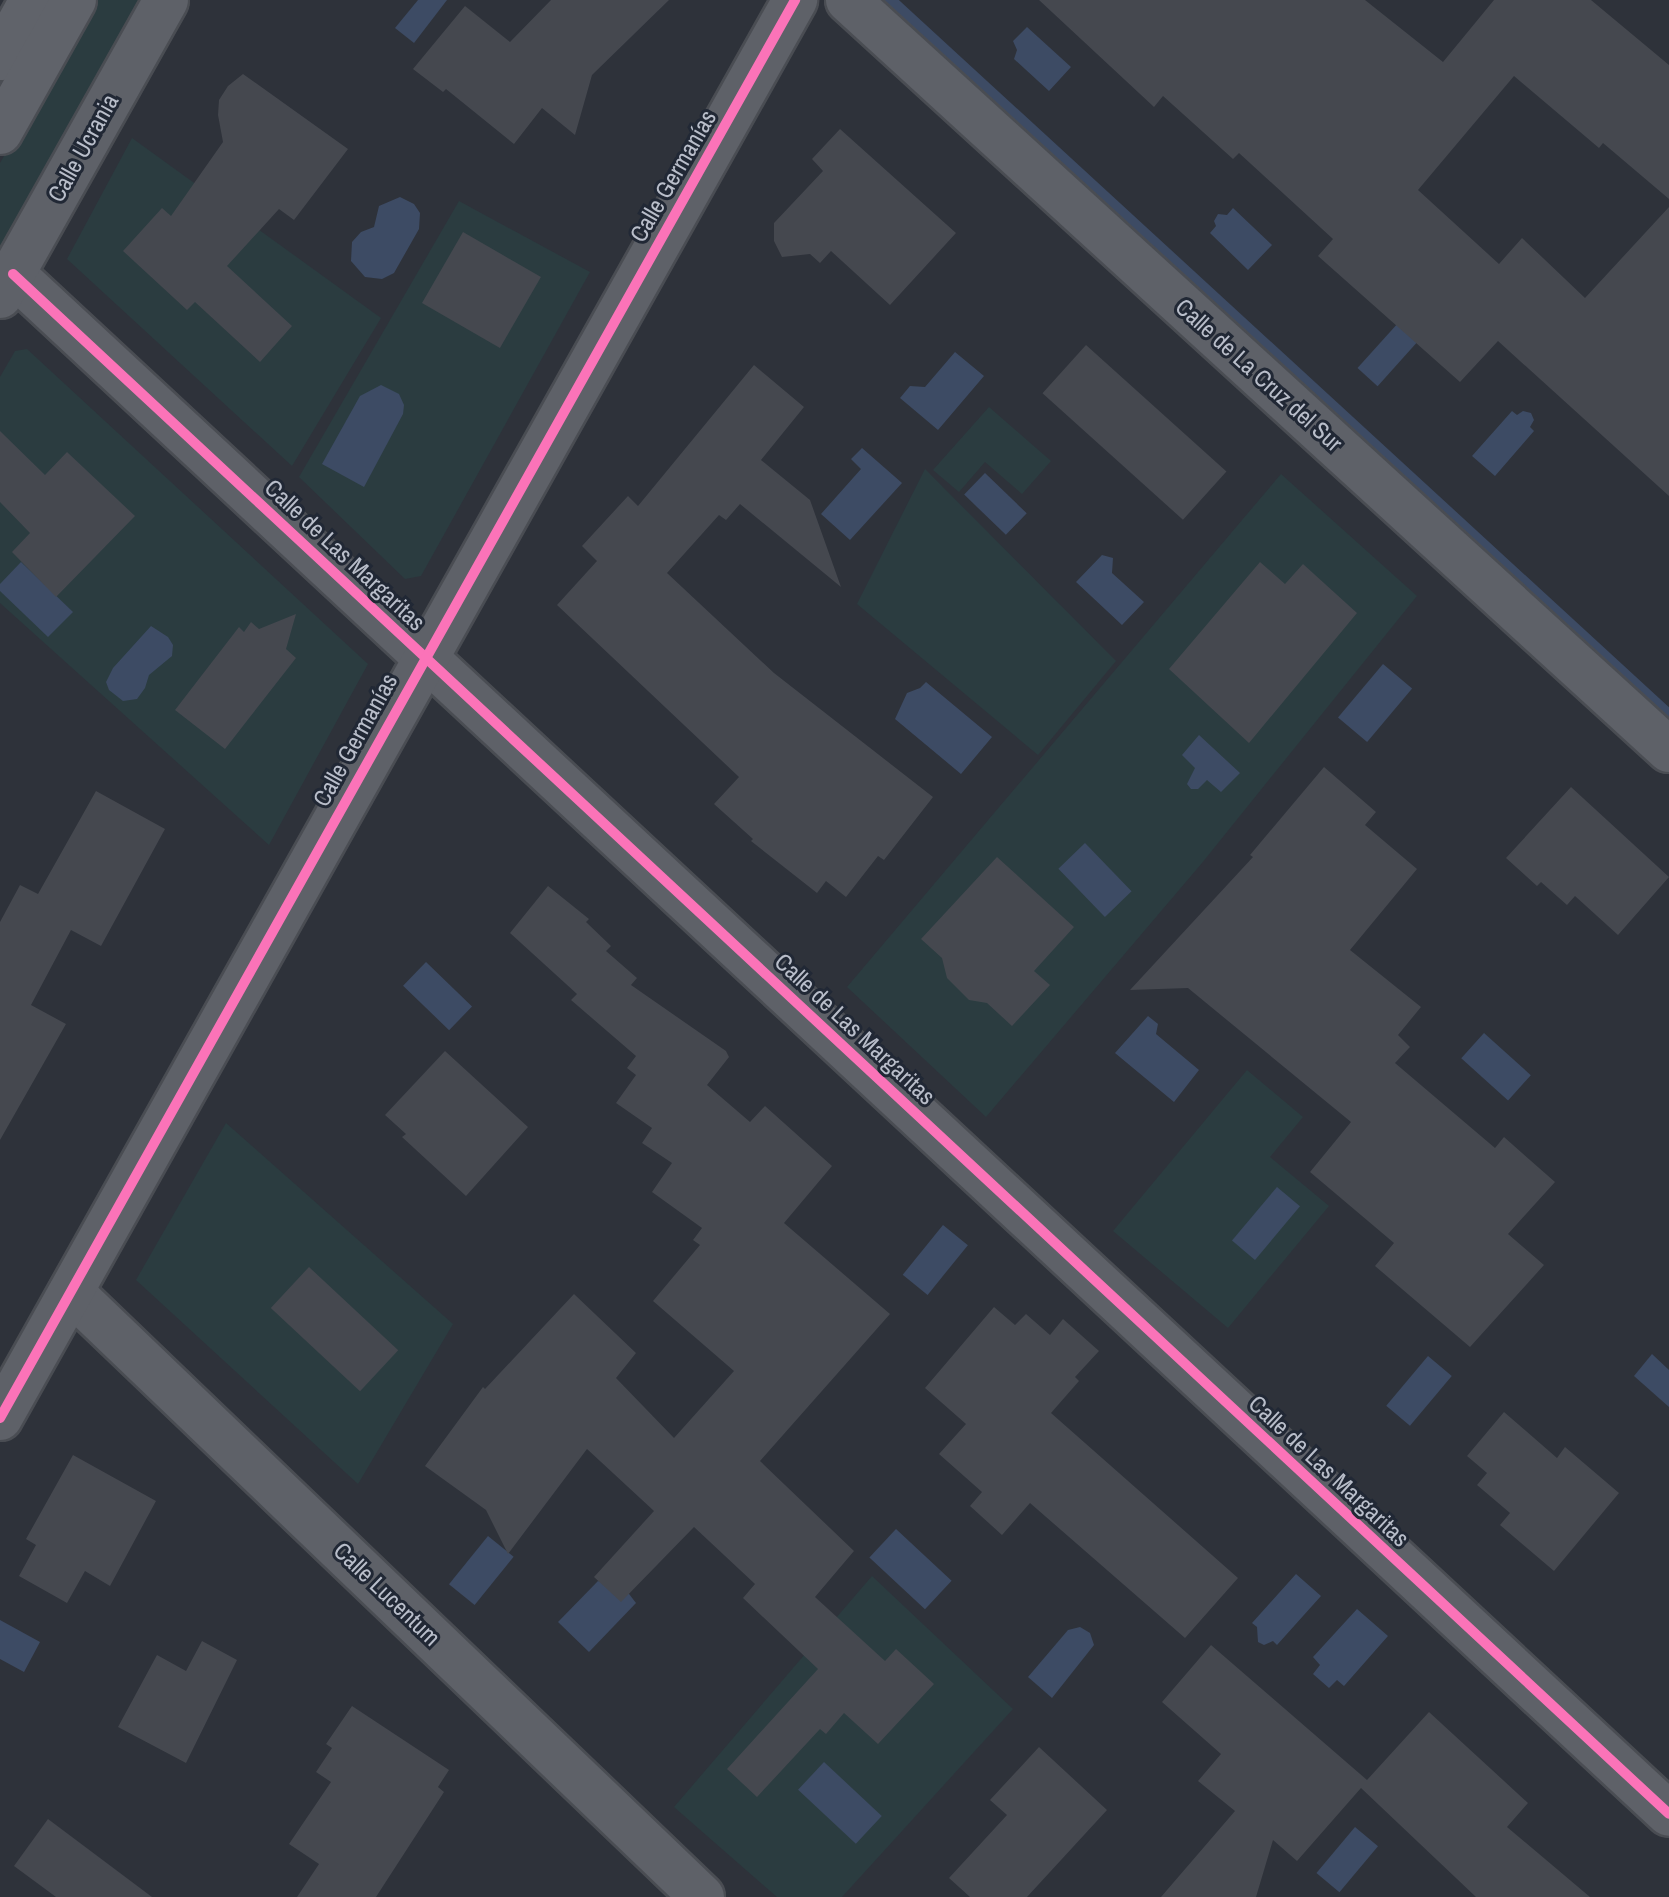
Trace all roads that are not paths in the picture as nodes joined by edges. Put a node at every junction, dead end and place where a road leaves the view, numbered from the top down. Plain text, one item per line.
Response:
1 (32, 0) edge
2 (74, 0) edge
3 (166, 0) edge
4 (795, 0) edge
5 (848, 0) edge
6 (0, 58) edge
7 (0, 132) edge
8 (6, 285) edge
9 (425, 656) junction
10 (1669, 750) edge
11 (71, 1292) junction
12 (0, 1418) edge
13 (1669, 1814) edge
14 (702, 1897) edge

1 - 6 main road
2 - 7 main road
3 - 8 street, Calle Ucrania
4 - 9 street, Calle Germanías
5 - 10 street, Calle de La Cruz del Sur
8 - 9 street, Calle de Las Margaritas
9 - 11 street, Calle Germanías
9 - 13 street, Calle de Las Margaritas
11 - 12 street, Calle Germanías
11 - 14 street, Calle Lucentum

